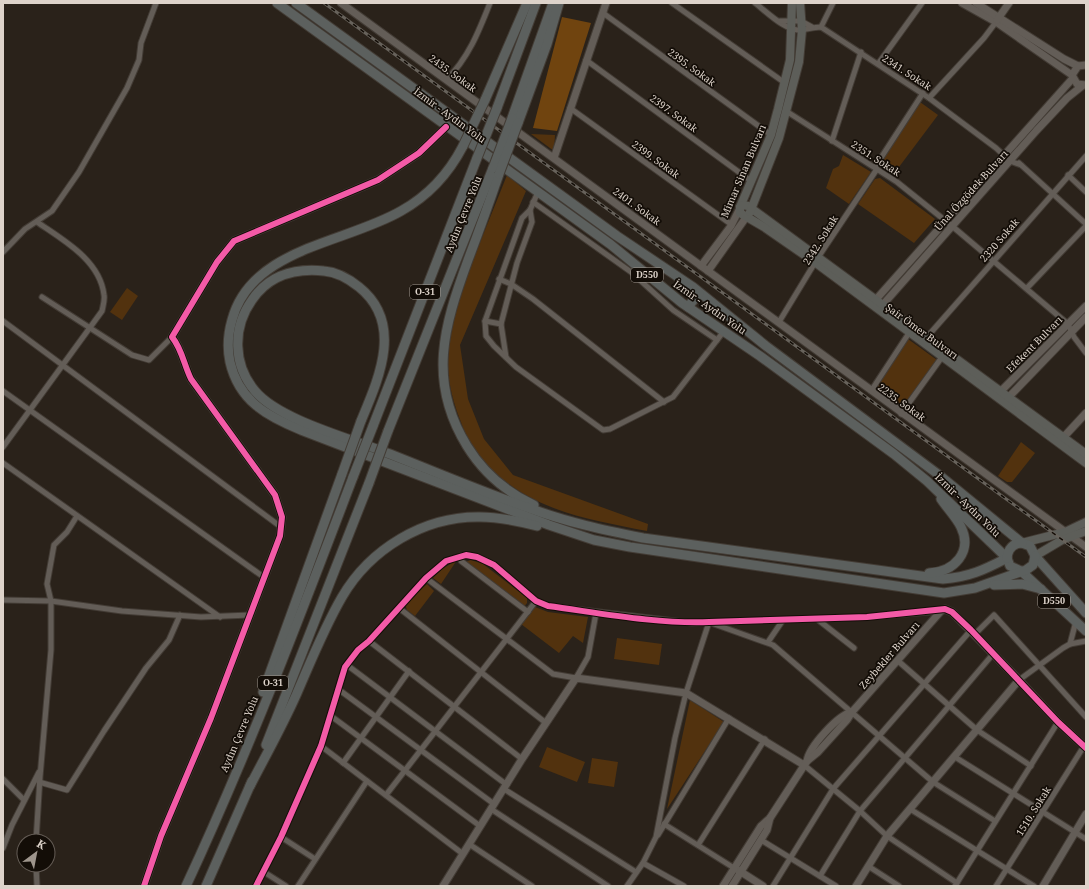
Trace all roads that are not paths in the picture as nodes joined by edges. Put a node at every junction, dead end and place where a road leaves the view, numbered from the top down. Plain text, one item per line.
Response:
1 (156, 3) edge
2 (277, 3) edge
3 (296, 3) edge
4 (341, 3) edge
5 (490, 3) edge
6 (527, 3) edge
7 (536, 3) edge
8 (553, 3) edge
9 (559, 3) edge
10 (606, 3) edge
11 (672, 3) edge
12 (755, 3) edge
13 (792, 3) edge
14 (800, 3) edge
15 (833, 3) edge
16 (922, 3) edge
17 (962, 3) edge
18 (976, 3) edge
19 (1009, 3) edge
20 (603, 13) junction
21 (997, 20) junction
22 (780, 21) junction
23 (801, 21) junction
24 (792, 25) junction
25 (812, 27) junction
26 (821, 27) junction
27 (802, 30) junction
28 (861, 52) junction
29 (586, 60) junction
30 (1083, 63) edge
31 (878, 64) junction
32 (1073, 77) junction
33 (446, 80) junction
34 (785, 83) junction
35 (1084, 85) edge
36 (923, 93) junction
37 (929, 98) junction
38 (570, 108) junction
39 (782, 110) junction
40 (515, 121) junction
41 (446, 127) junction
42 (775, 137) junction
43 (832, 141) junction
44 (1005, 153) junction
45 (1086, 156) edge
46 (554, 158) junction
47 (1012, 159) junction
48 (876, 168) junction
49 (496, 171) junction
50 (1068, 175) junction
51 (751, 181) junction
52 (538, 192) junction
53 (1086, 192) edge
54 (1052, 194) junction
55 (534, 202) junction
56 (740, 207) junction
57 (530, 210) junction
58 (748, 212) junction
59 (946, 221) junction
60 (37, 222) junction
61 (732, 224) junction
62 (1086, 225) edge
63 (952, 226) junction
64 (3, 252) edge
65 (817, 260) junction
66 (993, 260) junction
67 (701, 266) junction
68 (708, 271) junction
69 (499, 279) junction
70 (682, 280) junction
71 (511, 284) junction
72 (1027, 288) junction
73 (699, 292) junction
74 (671, 294) junction
75 (42, 298) dead end
76 (877, 305) junction
77 (1086, 306) edge
78 (688, 307) junction
79 (1086, 317) edge
80 (3, 321) edge
81 (485, 321) junction
82 (779, 322) junction
83 (501, 324) junction
84 (1068, 324) junction
85 (89, 328) junction
86 (724, 330) junction
87 (1072, 331) junction
88 (909, 333) junction
89 (172, 337) junction
90 (927, 337) junction
91 (717, 340) junction
92 (1086, 353) edge
93 (942, 357) junction
94 (506, 358) junction
95 (63, 366) junction
96 (3, 391) edge
97 (871, 391) junction
98 (998, 394) junction
99 (1006, 400) junction
100 (664, 402) junction
101 (30, 410) junction
102 (1086, 413) edge
103 (902, 414) junction
104 (1061, 440) junction
105 (3, 447) edge
106 (1086, 454) edge
107 (3, 463) edge
108 (1086, 463) edge
109 (927, 481) junction
110 (77, 516) junction
111 (562, 519) junction
112 (1086, 522) edge
113 (281, 527) junction
114 (1086, 531) edge
115 (1065, 532) junction
116 (1072, 538) junction
117 (594, 540) junction
118 (1022, 543) junction
119 (1086, 547) edge
120 (462, 556) junction
121 (1035, 556) junction
122 (1007, 558) junction
123 (1021, 571) junction
124 (908, 574) junction
125 (265, 578) junction
126 (426, 578) junction
127 (975, 588) junction
128 (1042, 590) junction
129 (3, 600) edge
130 (51, 601) junction
131 (536, 601) junction
132 (399, 608) junction
133 (940, 611) junction
134 (528, 612) junction
135 (596, 613) junction
136 (1086, 613) edge
137 (180, 615) junction
138 (250, 615) junction
139 (220, 617) junction
140 (817, 619) junction
141 (782, 620) junction
142 (1076, 621) junction
143 (709, 622) junction
144 (1086, 631) edge
145 (973, 632) junction
146 (507, 639) junction
147 (370, 640) junction
148 (1086, 641) edge
149 (768, 642) junction
150 (1070, 644) junction
151 (854, 648) dead end
152 (993, 654) junction
153 (896, 660) junction
154 (347, 665) junction
155 (1040, 665) junction
156 (409, 671) junction
157 (481, 673) junction
158 (576, 678) junction
159 (1020, 680) junction
160 (923, 684) junction
161 (338, 689) junction
162 (686, 693) junction
163 (390, 697) junction
164 (454, 706) junction
165 (950, 707) junction
166 (852, 712) junction
167 (331, 716) junction
168 (376, 717) junction
169 (1086, 717) edge
170 (729, 718) junction
171 (1058, 722) junction
172 (546, 723) junction
173 (435, 730) junction
174 (977, 730) junction
175 (880, 736) junction
176 (361, 739) junction
177 (765, 739) junction
178 (321, 746) junction
179 (1085, 747) edge
180 (420, 750) junction
181 (955, 757) junction
182 (905, 758) junction
183 (522, 759) junction
184 (343, 763) junction
185 (806, 763) junction
186 (1031, 766) junction
187 (41, 768) junction
188 (404, 770) junction
189 (3, 779) edge
190 (232, 780) junction
191 (367, 781) junction
192 (39, 782) junction
193 (933, 782) junction
194 (250, 786) junction
195 (505, 787) junction
196 (833, 789) junction
197 (1014, 793) junction
198 (386, 795) junction
199 (24, 800) junction
200 (492, 806) junction
201 (910, 809) junction
202 (860, 811) junction
203 (1043, 812) junction
204 (1086, 814) edge
205 (770, 818) junction
206 (996, 821) junction
207 (664, 824) junction
208 (480, 826) junction
209 (1076, 832) junction
210 (36, 833) edge
211 (887, 836) junction
212 (281, 837) junction
213 (656, 837) junction
214 (1086, 839) edge
215 (761, 840) junction
216 (469, 844) junction
217 (698, 845) junction
218 (3, 848) edge
219 (977, 851) junction
220 (463, 854) junction
221 (791, 857) junction
222 (316, 859) junction
223 (643, 863) junction
224 (868, 866) junction
225 (1007, 869) junction
226 (738, 870) junction
227 (264, 872) junction
228 (636, 872) junction
229 (36, 873) edge
230 (820, 876) junction
231 (956, 884) edge
232 (37, 886) edge
233 (144, 886) edge
234 (186, 886) edge
235 (206, 886) edge
236 (256, 886) edge
237 (286, 886) edge
238 (298, 886) edge
239 (443, 886) edge
240 (532, 886) edge
241 (608, 886) edge
242 (627, 886) edge
243 (684, 886) edge
244 (723, 886) edge
245 (732, 886) edge
246 (763, 886) edge
247 (773, 886) edge
248 (836, 886) edge
249 (856, 886) edge
250 (899, 886) edge
251 (996, 886) edge
252 (1034, 886) edge
253 (1043, 886) edge

1 - 60 street
2 - 41 highway, İzmir - Aydın Yolu / D550
3 - 70 highway, İzmir - Aydın Yolu / D550
4 - 33 street, 2435. Sokak
5 - 33 street
6 - 117 highway, bridge
7 - 190 highway, Aydın Çevre Yolu / O-31, bridge
8 - 40 highway, Aydın Çevre Yolu / O-31
9 - 40 highway
10 - 20 street
11 - 34 street
12 - 22 street
13 - 24 main road, Mimar Sinan Bulvarı
14 - 23 main road, Mimar Sinan Bulvarı
15 - 26 street
16 - 31 street
17 - 21 street
18 - 21 street
19 - 21 street
20 - 29 street
20 - 42 street, 2395. Sokak
21 - 30 street
21 - 32 street
21 - 37 street
22 - 24 street
22 - 24 street
23 - 24 street
23 - 25 street
23 - 27 main road, Mimar Sinan Bulvarı
24 - 27 street
24 - 34 main road, Mimar Sinan Bulvarı
25 - 26 street
25 - 27 street
26 - 28 street, 2341. Sokak
27 - 39 main road, Mimar Sinan Bulvarı
28 - 31 street, 2341. Sokak
28 - 43 street
29 - 38 street
29 - 51 street, 2397. Sokak
30 - 32 street, Ünal Özgödek Bulvarı
31 - 36 street, 2341. Sokak
32 - 35 street
32 - 44 street, Ünal Özgödek Bulvarı
33 - 46 street, 2435. Sokak
34 - 39 main road, Mimar Sinan Bulvarı
35 - 47 street, Ünal Özgödek Bulvarı
36 - 37 street, 2341. Sokak
36 - 48 street, 2342. Sokak
37 - 44 street, 2341. Sokak
38 - 46 street
38 - 61 street, 2399. Sokak
39 - 42 main road, Mimar Sinan Bulvarı
39 - 43 street, 2351. Sokak
40 - 49 highway, Aydın Çevre Yolu / O-31, bridge
41 - 52 highway, İzmir - Aydın Yolu / D550
41 - 89 street
42 - 51 main road, Mimar Sinan Bulvarı
42 - 58 main road, Mimar Sinan Bulvarı
43 - 48 street, 2351. Sokak
44 - 47 street
44 - 59 street, Ünal Özgödek Bulvarı
45 - 50 street, 2320 Sokak
46 - 67 street, 2401. Sokak
47 - 54 street
47 - 63 street, Ünal Özgödek Bulvarı
48 - 59 street, 2351. Sokak
48 - 65 street, 2342. Sokak
49 - 111 highway
49 - 194 highway, Aydın Çevre Yolu / O-31, bridge
50 - 53 street
50 - 54 street, 2320 Sokak
51 - 56 main road, Mimar Sinan Bulvarı
52 - 55 street
52 - 74 highway, İzmir - Aydın Yolu / D550
54 - 62 street
54 - 66 street, 2320 Sokak
55 - 57 street
55 - 91 street
56 - 58 main road, Şair Ömer Bulvarı
56 - 61 street, Mimar Sinan Bulvarı
57 - 69 street
57 - 71 street
58 - 65 main road, Şair Ömer Bulvarı
58 - 68 street, Mimar Sinan Bulvarı
59 - 63 street, 2351. Sokak
59 - 76 street, Ünal Özgödek Bulvarı
60 - 64 street
60 - 85 street
61 - 67 street, Mimar Sinan Bulvarı
62 - 72 street
63 - 66 street, 2351. Sokak
63 - 76 street, Ünal Özgödek Bulvarı
65 - 76 main road, Şair Ömer Bulvarı
65 - 82 street, 2342. Sokak
66 - 72 street, 2351. Sokak
66 - 90 street, 2320 Sokak
67 - 68 street, 2401. Sokak
68 - 82 street, 2235. Sokak
69 - 71 street
69 - 81 street
70 - 73 highway, İzmir - Aydın Yolu / D550
70 - 74 highway
71 - 83 street
71 - 100 street
72 - 84 street, 2351. Sokak
73 - 78 highway
73 - 118 highway, İzmir - Aydın Yolu / D550
74 - 78 highway, İzmir - Aydın Yolu / D550
75 - 85 street
76 - 88 main road, Şair Ömer Bulvarı
76 - 90 main road, Şair Ömer Bulvarı
77 - 84 street, Efekent Bulvarı
78 - 86 highway, İzmir - Aydın Yolu / D550
79 - 87 street, Efekent Bulvarı
80 - 95 street
81 - 83 street
81 - 94 street
82 - 97 street, 2235. Sokak
83 - 94 street
84 - 87 street, 2351. Sokak
84 - 98 street, Efekent Bulvarı
85 - 89 street
85 - 95 street
86 - 91 street
86 - 109 highway, İzmir - Aydın Yolu / D550
87 - 92 street, 2351. Sokak
87 - 99 street, Efekent Bulvarı
88 - 93 main road, Şair Ömer Bulvarı
88 - 97 street
89 - 113 street
90 - 98 main road, Şair Ömer Bulvarı
91 - 100 street
93 - 98 main road, Şair Ömer Bulvarı
93 - 103 street
94 - 100 street
95 - 101 street
95 - 113 street
96 - 101 street
97 - 103 street, 2235. Sokak
98 - 99 main road, Şair Ömer Bulvarı
99 - 104 main road, Şair Ömer Bulvarı
101 - 105 street
101 - 125 street
102 - 104 street
103 - 115 street, 2235. Sokak
104 - 106 main road, Şair Ömer Bulvarı
104 - 108 main road, Şair Ömer Bulvarı
107 - 110 street
109 - 122 highway, İzmir - Aydın Yolu / D550
109 - 124 highway
110 - 130 street
110 - 139 street
111 - 124 highway
111 - 190 highway, bridge
112 - 115 main road
113 - 125 street
114 - 116 main road
115 - 116 street, 2235. Sokak
115 - 118 main road
116 - 119 street, 2235. Sokak
116 - 121 main road
117 - 127 highway
117 - 194 highway
118 - 121 highway, D550
118 - 122 highway
120 - 126 street
120 - 131 street
120 - 134 street
121 - 123 highway
121 - 136 highway, D550
122 - 123 highway, İzmir - Aydın Yolu / D550
122 - 124 highway
123 - 127 highway
123 - 128 highway, D550
125 - 138 street
126 - 132 street
126 - 146 street
127 - 128 highway
128 - 142 highway, D550
129 - 130 street
130 - 137 street
130 - 187 street
131 - 134 street
131 - 135 street
132 - 147 street
132 - 157 street
133 - 140 street
133 - 145 street
133 - 153 street, Zeybekler Bulvarı
134 - 146 street
135 - 143 street
135 - 158 street
137 - 139 street
137 - 192 street
138 - 139 street
138 - 233 street
140 - 141 street
140 - 151 street
141 - 143 street
141 - 149 street
142 - 144 highway, D550
142 - 150 street
143 - 149 street
143 - 162 street
145 - 152 street
145 - 155 street
145 - 160 street
146 - 157 street
146 - 158 street
147 - 154 street
147 - 156 street
148 - 150 street
149 - 166 street
150 - 155 street
152 - 159 street
152 - 165 street
153 - 160 street
153 - 166 street, Zeybekler Bulvarı
154 - 161 street
154 - 163 street
155 - 159 street
155 - 169 street
156 - 163 street
156 - 164 street
157 - 164 street
157 - 172 street
158 - 162 street
158 - 172 street
159 - 171 street
159 - 174 street
160 - 165 street
160 - 175 street
161 - 167 street
161 - 168 street
162 - 170 street
162 - 213 street
163 - 168 street
163 - 173 street
164 - 173 street
164 - 183 street
165 - 174 street
165 - 182 street
166 - 175 street
166 - 185 street, Zeybekler Bulvarı
167 - 176 street
167 - 178 street
168 - 176 street
168 - 180 street
170 - 177 street
170 - 207 street
171 - 179 street
171 - 186 street
172 - 183 street
173 - 180 street
173 - 195 street
174 - 181 street
174 - 186 street
175 - 182 street
175 - 196 street
176 - 184 street
176 - 188 street
177 - 185 street
177 - 217 street
178 - 184 street
178 - 212 street
179 - 203 street, 1510. Sokak
180 - 188 street
180 - 200 street
181 - 193 street
181 - 197 street
182 - 193 street
182 - 202 street
183 - 195 street
184 - 191 street
185 - 196 street
185 - 205 street, Zeybekler Bulvarı
186 - 197 street
187 - 192 street
187 - 199 street
188 - 198 street
188 - 208 street
189 - 199 street
190 - 234 highway, Aydın Çevre Yolu / O-31
191 - 198 street
191 - 222 street
192 - 210 street
193 - 201 street
193 - 206 street
194 - 235 highway, O-31
195 - 200 street
195 - 228 street
196 - 202 street
196 - 221 street
197 - 203 street
197 - 206 street
198 - 220 street
199 - 218 street
200 - 208 street
200 - 241 street
201 - 211 street
201 - 219 street
202 - 211 street
202 - 230 street
203 - 209 street
203 - 225 street, 1510. Sokak
204 - 209 street
205 - 215 street, Zeybekler Bulvarı
205 - 226 street, Zeybekler Bulvarı
206 - 219 street
207 - 213 street
207 - 217 street
208 - 216 street
209 - 214 street
209 - 253 street
211 - 224 street
211 - 231 street
212 - 222 street
212 - 227 street
213 - 223 street
215 - 221 street
215 - 226 street, Zeybekler Bulvarı
216 - 220 street
216 - 240 street
217 - 226 street
219 - 225 street
219 - 231 street
220 - 239 street
221 - 230 street
221 - 247 street
222 - 238 street
223 - 228 street
223 - 243 street
224 - 249 street
224 - 250 street
225 - 251 street, 1510. Sokak
225 - 252 street
226 - 244 street, Zeybekler Bulvarı
226 - 245 street, Zeybekler Bulvarı
226 - 246 street
227 - 236 street
227 - 237 street
228 - 242 street
229 - 232 street
230 - 248 street

